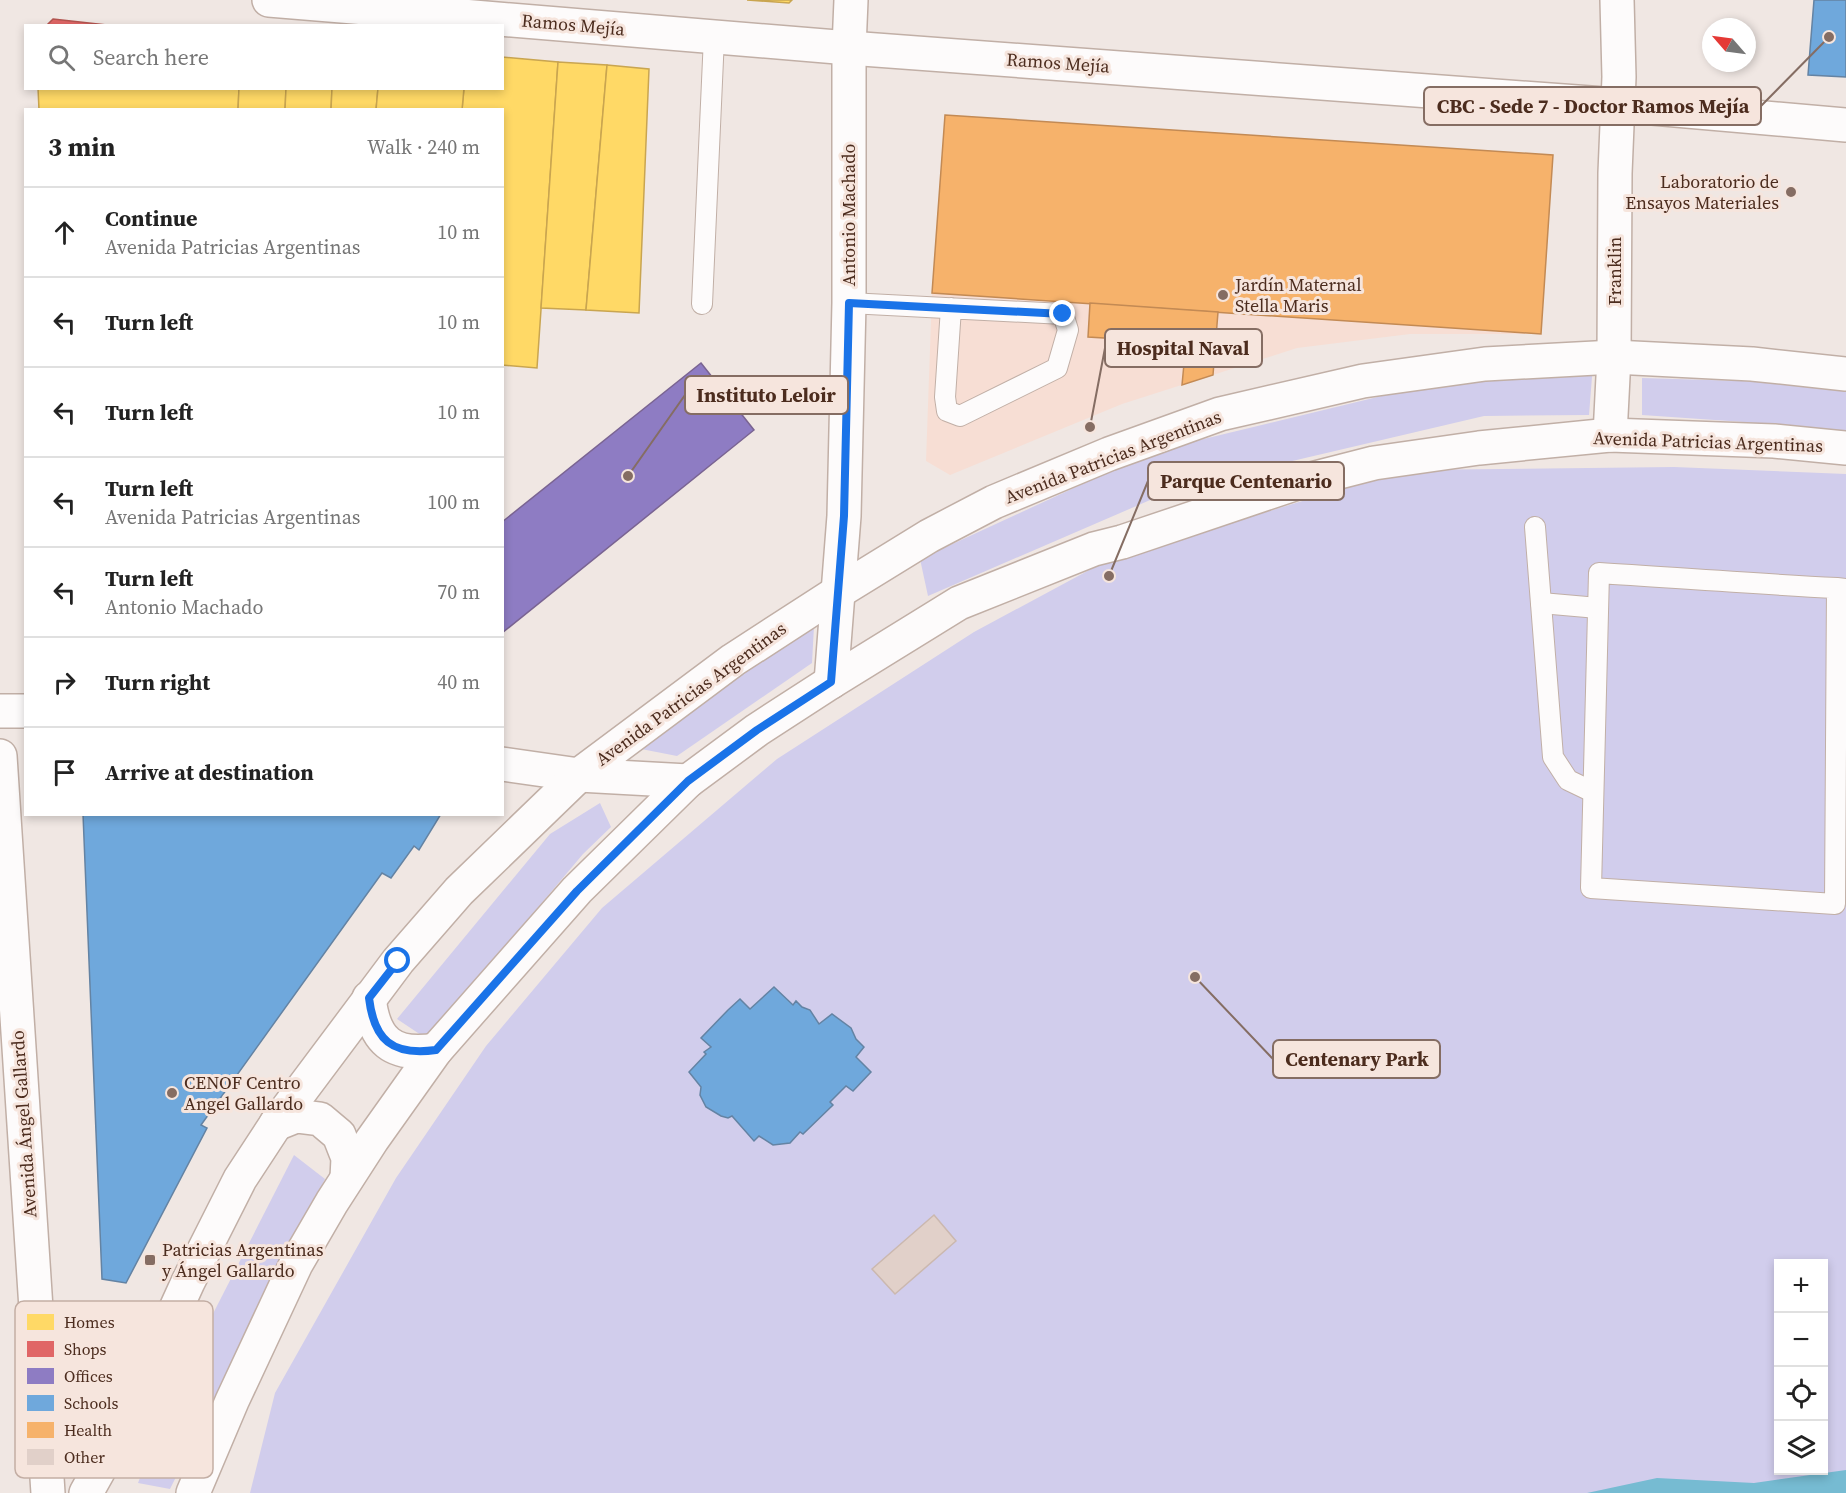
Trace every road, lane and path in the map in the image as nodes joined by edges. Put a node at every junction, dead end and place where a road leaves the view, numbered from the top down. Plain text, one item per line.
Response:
1 (269, 0) edge
2 (851, 0) edge
3 (1617, 0) edge
4 (714, 37) junction
5 (849, 48) junction
6 (1618, 105) junction
7 (1846, 125) edge
8 (849, 303) junction
9 (702, 304) dead end
10 (951, 309) junction
11 (1614, 357) junction
12 (1846, 374) edge
13 (1610, 435) junction
14 (1846, 448) edge
15 (1535, 527) dead end
16 (1842, 589) edge
17 (838, 592) junction
18 (1541, 603) junction
19 (1598, 608) junction
20 (831, 682) junction
21 (0, 711) edge
22 (24, 711) edge
23 (0, 756) edge
24 (504, 764) edge
25 (579, 775) junction
26 (688, 781) junction
27 (1593, 792) junction
28 (369, 998) junction
29 (436, 1050) junction
30 (276, 1124) junction
31 (347, 1178) junction
32 (35, 1301) edge
33 (180, 1301) edge
34 (213, 1446) edge
35 (47, 1478) edge
36 (95, 1478) edge
37 (199, 1478) edge
38 (48, 1493) edge
39 (87, 1493) edge
40 (193, 1493) edge

1 - 4 main road, Ramos Mejía
2 - 5 main road, Antonio Machado
3 - 6 main road, Franklin
4 - 5 main road, Ramos Mejía
4 - 9 lane
5 - 6 main road, Ramos Mejía
5 - 8 main road, Antonio Machado
6 - 7 main road, Ramos Mejía
6 - 11 main road, Franklin
8 - 10 lane
8 - 17 main road, Antonio Machado
10 - 10 lane
11 - 12 main road, Avenida Patricias Argentinas
11 - 13 main road, Franklin
11 - 17 main road, Avenida Patricias Argentinas
13 - 14 main road, Avenida Patricias Argentinas
13 - 20 main road, Avenida Patricias Argentinas
15 - 18 lane
16 - 19 lane
16 - 27 lane
17 - 20 main road, Antonio Machado
17 - 25 main road, Avenida Patricias Argentinas
18 - 19 lane
18 - 27 lane
19 - 27 lane
20 - 26 main road, Avenida Patricias Argentinas
21 - 22 main road
23 - 32 main road, Avenida Ángel Gallardo
24 - 25 main road
25 - 26 main road
25 - 28 main road, Avenida Patricias Argentinas
26 - 29 main road, Avenida Patricias Argentinas
28 - 29 main road
28 - 30 main road, Avenida Patricias Argentinas
29 - 31 main road, Avenida Patricias Argentinas
30 - 31 main road
30 - 33 main road, Avenida Patricias Argentinas
31 - 34 main road, Avenida Patricias Argentinas
35 - 38 main road, Avenida Ángel Gallardo
36 - 39 main road, Avenida Patricias Argentinas
37 - 40 main road, Avenida Patricias Argentinas

